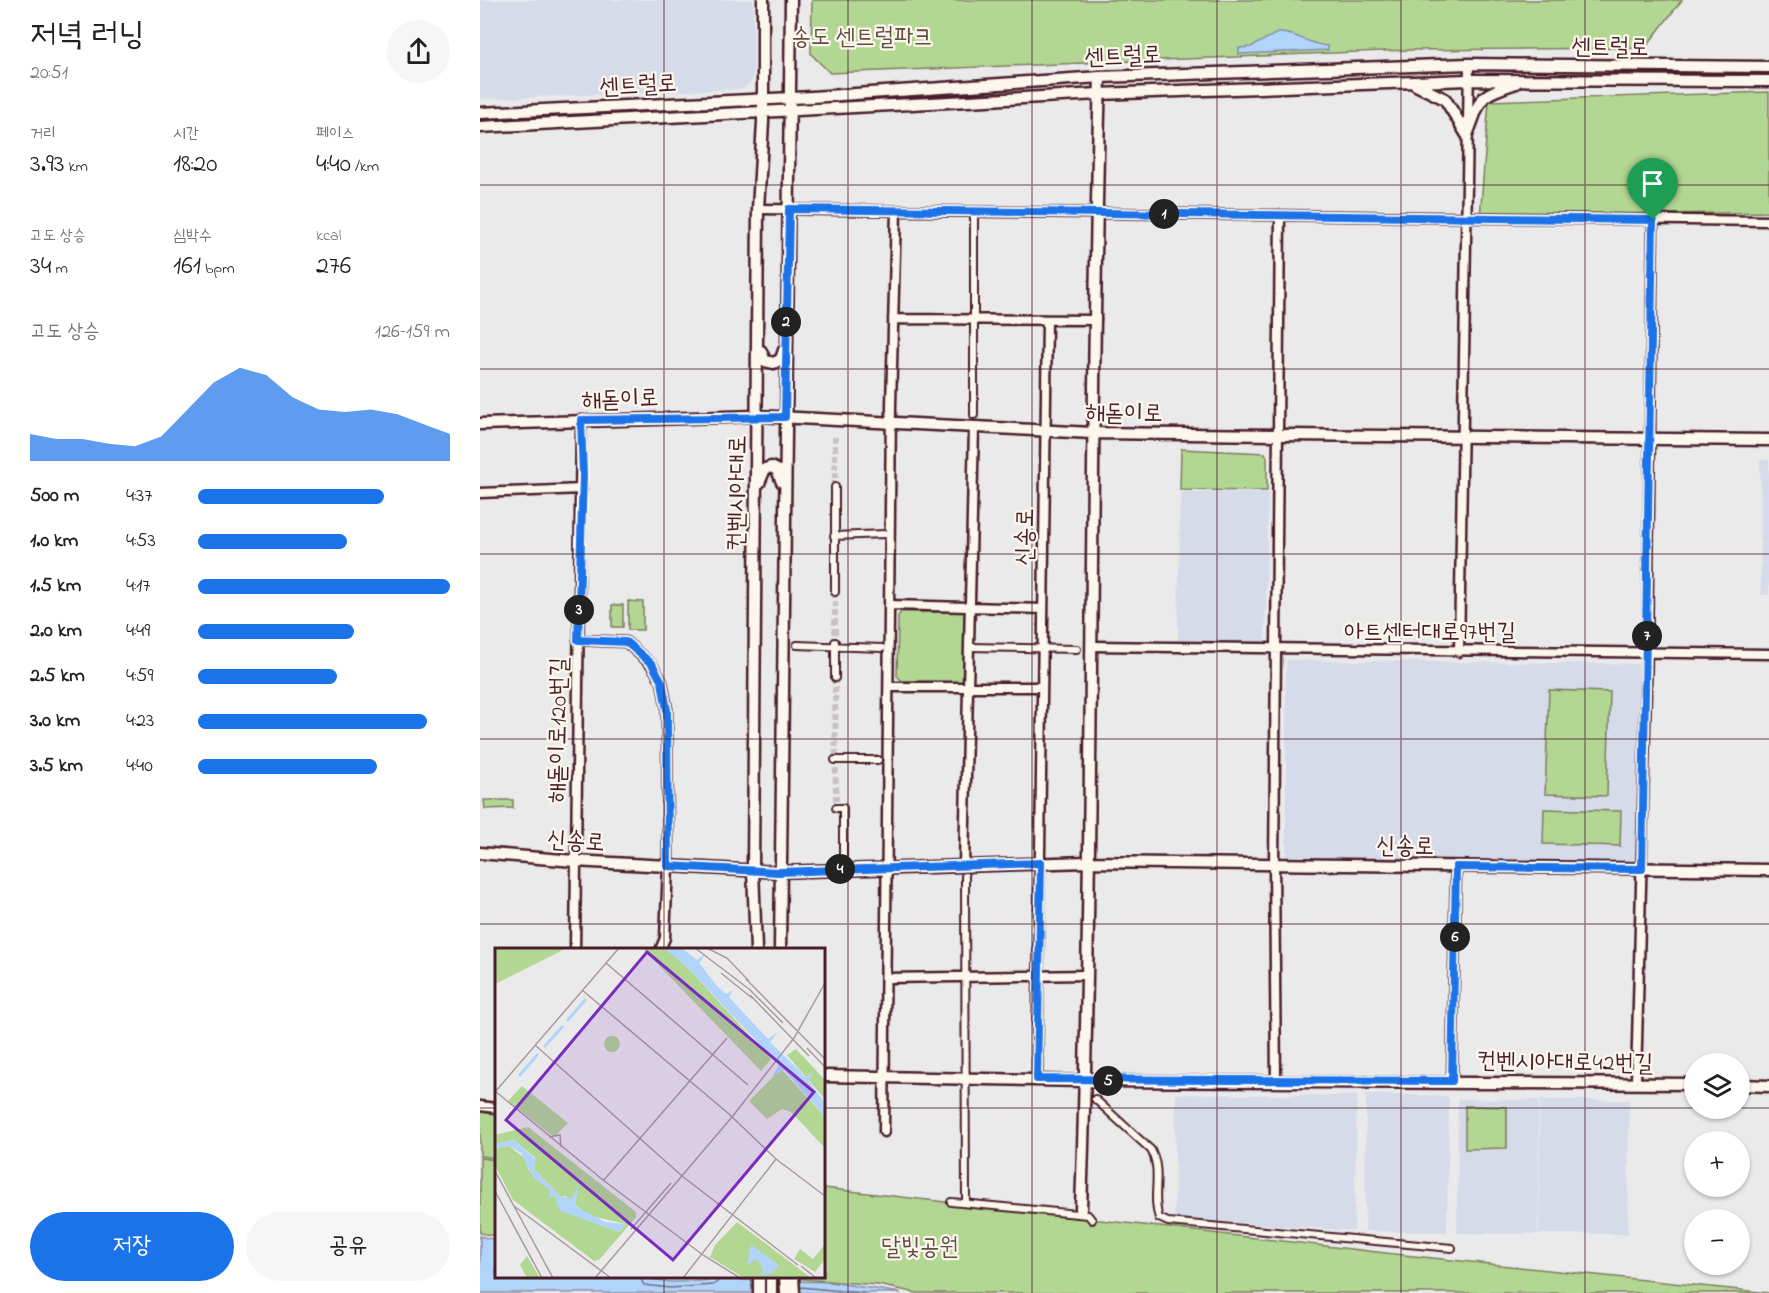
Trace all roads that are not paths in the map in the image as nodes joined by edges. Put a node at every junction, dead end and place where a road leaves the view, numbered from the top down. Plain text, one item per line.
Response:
1 (763, 0) edge
2 (791, 0) edge
3 (1469, 64) junction
4 (1769, 66) edge
5 (1100, 77) junction
6 (1468, 80) junction
7 (1525, 80) junction
8 (1769, 81) edge
9 (1409, 82) junction
10 (1100, 94) junction
11 (791, 98) junction
12 (763, 99) junction
13 (791, 112) junction
14 (480, 113) edge
15 (764, 114) junction
16 (480, 127) edge
17 (1467, 135) junction
18 (758, 209) junction
19 (789, 209) junction
20 (896, 211) junction
21 (975, 212) junction
22 (1096, 213) junction
23 (1280, 215) junction
24 (1465, 218) junction
25 (1653, 220) junction
26 (1769, 221) edge
27 (893, 319) junction
28 (974, 320) junction
29 (1047, 320) junction
30 (1096, 320) junction
31 (785, 342) junction
32 (759, 345) junction
33 (974, 415) dead end
34 (758, 416) junction
35 (785, 417) junction
36 (581, 420) junction
37 (891, 423) junction
38 (480, 424) edge
39 (974, 427) junction
40 (1047, 431) junction
41 (1092, 433) junction
42 (1277, 434) junction
43 (1462, 436) junction
44 (1649, 438) junction
45 (1769, 440) edge
46 (835, 487) tunnel mouth
47 (582, 489) junction
48 (757, 489) junction
49 (784, 491) junction
50 (480, 493) edge
51 (885, 534) dead end
52 (834, 536) junction
53 (835, 592) tunnel mouth
54 (891, 605) junction
55 (970, 606) junction
56 (1043, 609) junction
57 (578, 640) junction
58 (835, 642) tunnel mouth
59 (797, 645) dead end
60 (1091, 646) junction
61 (969, 647) junction
62 (882, 648) dead end
63 (1042, 648) junction
64 (1077, 649) dead end
65 (1276, 650) junction
66 (1647, 651) junction
67 (1459, 652) junction
68 (1769, 654) edge
69 (835, 678) tunnel mouth
70 (969, 686) junction
71 (889, 687) junction
72 (1041, 687) junction
73 (835, 760) dead end
74 (878, 760) dead end
75 (836, 808) tunnel mouth
76 (480, 853) edge
77 (843, 856) dead end
78 (574, 861) junction
79 (1087, 862) junction
80 (1041, 863) junction
81 (1274, 865) junction
82 (668, 866) junction
83 (1456, 867) junction
84 (887, 868) junction
85 (753, 869) junction
86 (1642, 869) junction
87 (1769, 870) edge
88 (964, 871) junction
89 (779, 872) junction
90 (575, 948) edge
91 (661, 948) edge
92 (756, 948) edge
93 (780, 948) edge
94 (1039, 975) junction
95 (1086, 975) junction
96 (965, 976) junction
97 (886, 978) junction
98 (825, 1076) edge
99 (885, 1078) junction
100 (966, 1078) junction
101 (1037, 1079) junction
102 (1276, 1080) junction
103 (1086, 1081) junction
104 (1452, 1081) junction
105 (1636, 1082) junction
106 (1684, 1084) edge
107 (1750, 1085) edge
108 (1769, 1086) edge
109 (1095, 1099) dead end
110 (480, 1106) edge
111 (495, 1108) edge
112 (884, 1132) dead end
113 (951, 1202) dead end
114 (966, 1203) junction
115 (1081, 1209) dead end
116 (1092, 1220) dead end
117 (1452, 1248) dead end
118 (785, 1278) edge
119 (793, 1278) edge
120 (786, 1293) edge
121 (794, 1293) edge

1 - 12 main road, 컨벤시아대로
2 - 11 main road, 컨벤시아대로
3 - 4 main road, 센트럴로
3 - 5 main road, 센트럴로
3 - 6 street
5 - 10 main road
5 - 11 main road, 센트럴로
6 - 7 main road, 센트럴로
6 - 9 main road, 센트럴로
6 - 17 street
7 - 8 main road, 센트럴로
7 - 17 main road
9 - 10 main road, 센트럴로
9 - 17 main road
10 - 13 main road, 센트럴로
10 - 22 main road
11 - 12 main road, 센트럴로
11 - 13 main road, 컨벤시아대로
12 - 14 main road, 센트럴로
12 - 15 main road, 컨벤시아대로
13 - 15 main road, 센트럴로
13 - 19 main road, 컨벤시아대로
15 - 16 main road, 센트럴로
15 - 18 main road, 컨벤시아대로
17 - 24 street
18 - 19 street
18 - 32 main road, 컨벤시아대로
19 - 20 street
19 - 31 main road, 컨벤시아대로
20 - 21 street
20 - 27 street
21 - 22 street
21 - 28 street
22 - 23 street
22 - 30 main road
23 - 24 street
23 - 42 street
24 - 25 street
24 - 43 street
25 - 26 street
25 - 44 street
27 - 28 street
27 - 37 street
28 - 29 street
28 - 33 street
29 - 30 street
29 - 40 street, 신송로
30 - 41 main road
31 - 32 main road
31 - 35 main road, 컨벤시아대로
32 - 34 main road, 컨벤시아대로
34 - 35 main road, 해돋이로
34 - 36 main road, 해돋이로
34 - 48 main road, 컨벤시아대로
35 - 37 main road, 해돋이로
35 - 49 main road, 컨벤시아대로
36 - 38 main road, 해돋이로
36 - 47 street, 해돋이로120번길
37 - 39 main road, 해돋이로
37 - 54 street
39 - 40 main road, 해돋이로
39 - 55 street
40 - 41 main road, 해돋이로
40 - 56 street, 신송로
41 - 42 main road, 해돋이로
41 - 60 main road
42 - 43 main road, 해돋이로
42 - 65 street
43 - 44 main road, 해돋이로
43 - 67 street
44 - 45 main road, 해돋이로
44 - 66 street
46 - 52 street
47 - 50 street
47 - 57 street, 해돋이로120번길
48 - 49 main road
48 - 85 main road, 컨벤시아대로
49 - 89 main road, 컨벤시아대로
51 - 52 street
52 - 53 street
54 - 55 street
54 - 71 street
55 - 56 street
55 - 61 street
56 - 63 street, 신송로
57 - 78 street, 해돋이로120번길
57 - 82 street
58 - 69 street
59 - 62 street
60 - 65 street, 아트센터대로97번길
60 - 79 main road
61 - 63 street
61 - 70 street
63 - 64 street
63 - 72 street, 신송로
65 - 67 street, 아트센터대로97번길
65 - 81 street
66 - 67 street, 아트센터대로97번길
66 - 68 street, 아트센터대로97번길
66 - 86 street
70 - 71 street
70 - 72 street
70 - 88 street
71 - 84 street
72 - 80 street, 신송로
73 - 74 street
75 - 77 street
76 - 78 main road, 신송로
78 - 82 main road, 신송로
78 - 90 street, 해돋이로120번길
79 - 80 main road, 신송로
79 - 81 main road, 신송로
79 - 95 main road
80 - 88 main road, 신송로
80 - 94 street
81 - 83 main road, 신송로
81 - 102 street
82 - 85 main road, 신송로
82 - 91 street
83 - 86 main road, 신송로
83 - 104 street
84 - 88 main road, 신송로
84 - 89 main road, 신송로
84 - 97 street
85 - 89 main road, 신송로
85 - 92 main road, 컨벤시아대로
86 - 87 main road, 신송로
86 - 105 street
88 - 96 street
89 - 93 main road, 컨벤시아대로
94 - 95 street
94 - 96 street
94 - 101 street
95 - 103 main road
96 - 97 street
96 - 100 street
97 - 99 street
98 - 99 main road, 컨벤시아대로42번길
99 - 100 main road, 컨벤시아대로42번길
99 - 112 street
100 - 101 main road, 컨벤시아대로42번길
100 - 114 street
101 - 103 main road, 컨벤시아대로42번길
102 - 103 main road, 컨벤시아대로42번길
102 - 104 main road, 컨벤시아대로42번길
103 - 115 main road
104 - 105 main road, 컨벤시아대로42번길
105 - 106 main road, 컨벤시아대로42번길
107 - 108 main road
109 - 117 street
110 - 111 street
113 - 114 street
114 - 116 street
118 - 120 main road
119 - 121 main road

